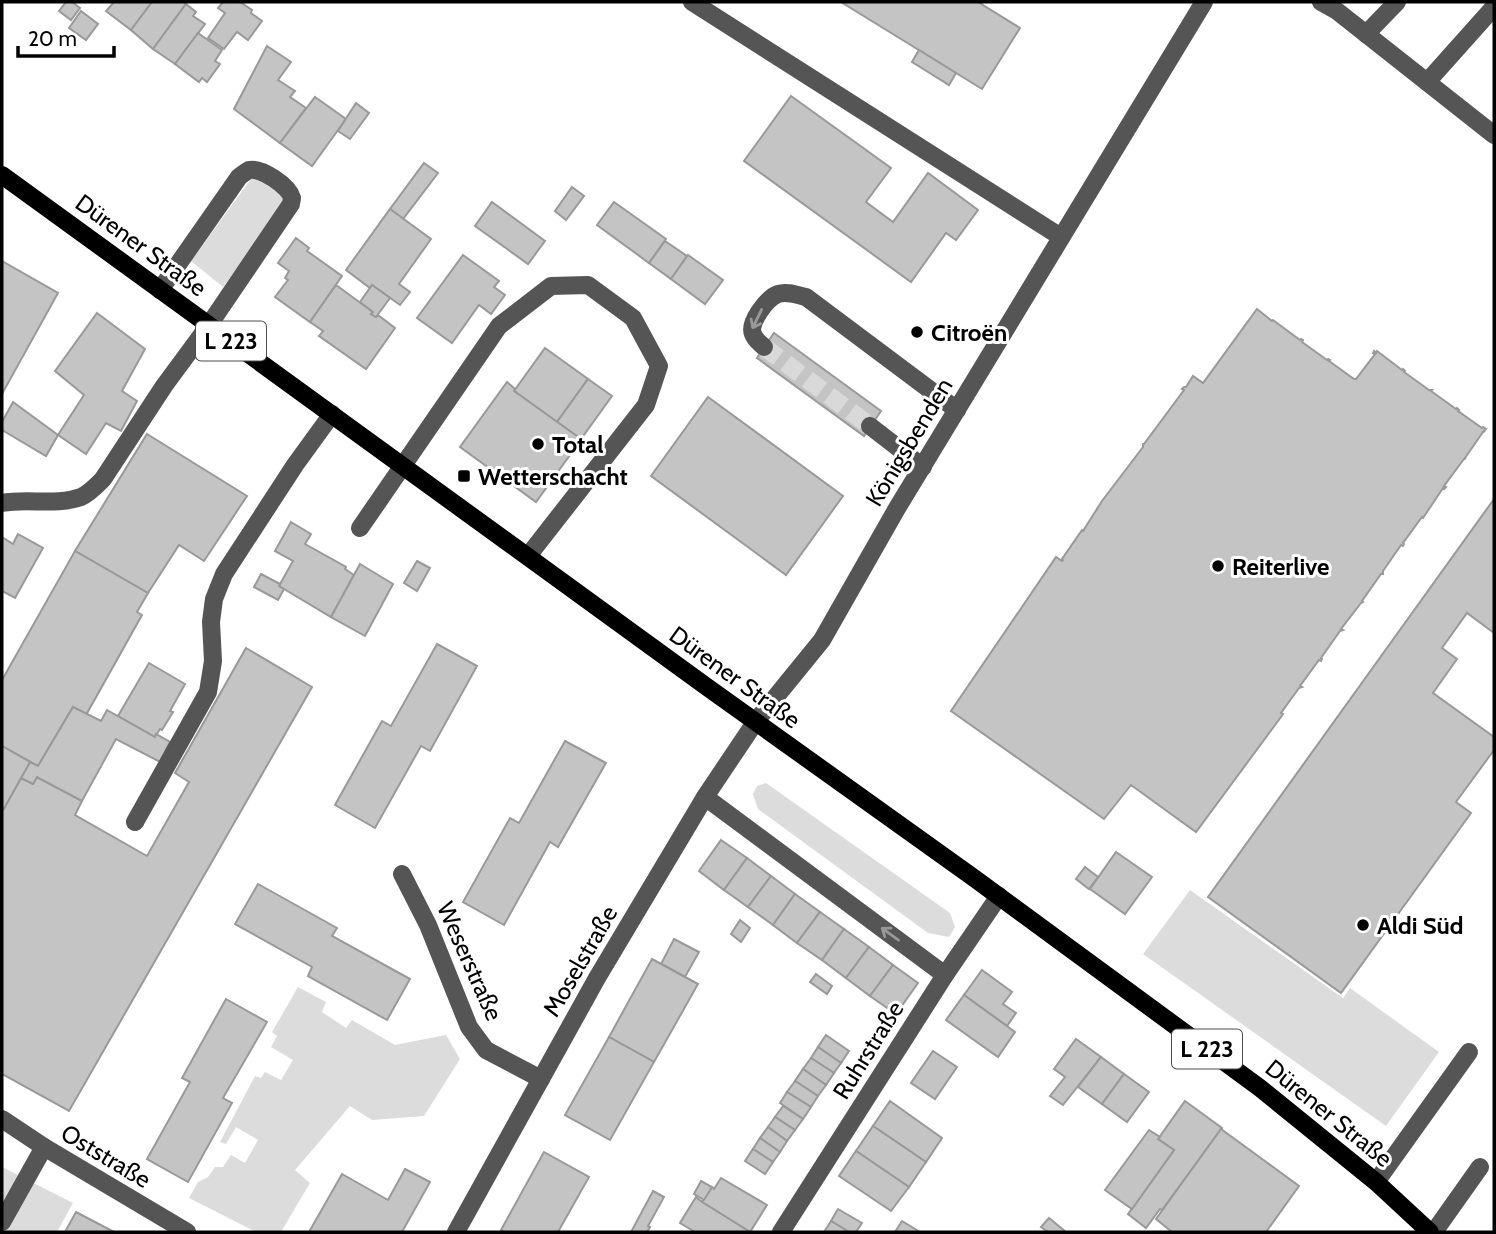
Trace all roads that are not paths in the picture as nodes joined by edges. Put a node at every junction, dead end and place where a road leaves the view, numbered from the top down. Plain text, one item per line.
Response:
1 (692, 2) edge
2 (1204, 2) edge
3 (1321, 2) edge
4 (1398, 2) edge
5 (1494, 7) edge
6 (1366, 34) junction
7 (1427, 82) junction
8 (1494, 135) edge
9 (2, 174) edge
10 (1061, 237) junction
11 (160, 289) junction
12 (209, 325) junction
13 (764, 347) tunnel mouth
14 (957, 410) junction
15 (332, 414) junction
16 (870, 426) tunnel mouth
17 (402, 466) junction
18 (923, 467) junction
19 (2, 503) edge
20 (360, 528) dead end
21 (528, 556) junction
22 (756, 721) junction
23 (705, 797) junction
24 (135, 822) dead end
25 (402, 874) dead end
26 (999, 896) junction
27 (945, 975) junction
28 (1469, 1052) dead end
29 (541, 1079) junction
30 (2, 1119) edge
31 (44, 1147) junction
32 (1480, 1167) dead end
33 (1376, 1182) junction
34 (2, 1222) edge
35 (187, 1232) edge
36 (456, 1232) edge
37 (781, 1232) edge
38 (1432, 1232) edge

1 - 10 street
2 - 10 street, Königsbenden
3 - 6 street
4 - 6 street
5 - 7 street
6 - 7 street
7 - 8 street
9 - 11 main road, Dürener Straße / L 223
10 - 14 street, Königsbenden
11 - 12 main road, Dürener Straße / L 223
11 - 12 street
12 - 15 main road, Dürener Straße / L 223
12 - 19 street
14 -> 13 street
14 - 18 street, Königsbenden
15 - 17 main road, Dürener Straße / L 223
15 - 24 street
16 - 18 street
17 - 20 street
17 - 21 main road, Dürener Straße / L 223
17 - 21 street
18 - 22 street, Königsbenden
21 - 22 main road, Dürener Straße / L 223
22 - 23 street, Moselstraße
22 - 26 main road, Dürener Straße / L 223
27 -> 23 street
23 - 29 street, Moselstraße
25 - 29 street, Weserstraße
26 - 27 street, Ruhrstraße
26 - 33 main road, Dürener Straße / L 223
27 - 37 street, Ruhrstraße
28 - 33 street
29 - 36 street, Moselstraße
30 - 31 street, Oststraße
31 - 34 street
31 - 35 street, Oststraße
32 - 38 street
33 - 38 main road, Dürener Straße / L 223

